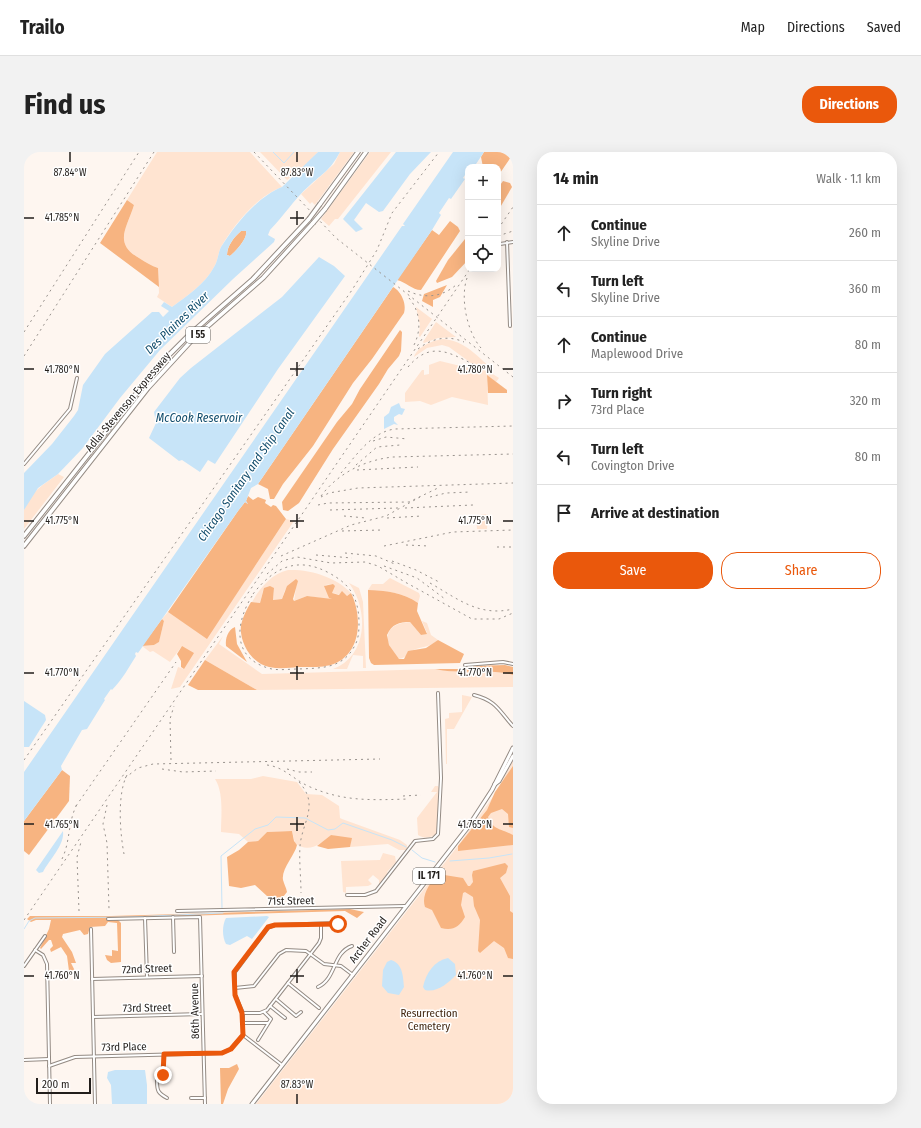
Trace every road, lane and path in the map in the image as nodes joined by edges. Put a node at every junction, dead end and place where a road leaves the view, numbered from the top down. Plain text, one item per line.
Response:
1 (358, 152) edge
2 (366, 152) edge
3 (508, 242) junction
4 (513, 242) edge
5 (501, 244) edge
6 (510, 326) dead end
7 (77, 378) dead end
8 (24, 464) edge
9 (24, 536) edge
10 (24, 546) edge
11 (513, 664) edge
12 (465, 665) dead end
13 (438, 693) dead end
14 (474, 695) dead end
15 (513, 726) edge
16 (513, 748) edge
17 (513, 756) edge
18 (495, 784) junction
19 (347, 895) dead end
20 (405, 906) junction
21 (177, 911) dead end
22 (173, 917) junction
23 (145, 918) junction
24 (108, 919) dead end
25 (321, 924) junction
26 (342, 927) dead end
27 (91, 929) dead end
28 (45, 936) dead end
29 (352, 946) dead end
30 (35, 950) junction
31 (174, 952) dead end
32 (311, 954) junction
33 (334, 965) junction
34 (24, 966) edge
35 (353, 975) junction
36 (202, 976) junction
37 (147, 977) junction
38 (92, 978) junction
39 (288, 983) junction
40 (318, 987) dead end
41 (235, 988) junction
42 (276, 999) junction
43 (270, 1006) junction
44 (319, 1008) dead end
45 (264, 1012) junction
46 (301, 1012) dead end
47 (242, 1013) junction
48 (202, 1014) junction
49 (93, 1017) junction
50 (285, 1018) dead end
51 (243, 1023) junction
52 (268, 1023) junction
53 (243, 1035) junction
54 (258, 1040) dead end
55 (203, 1053) junction
56 (164, 1054) junction
57 (94, 1056) junction
58 (49, 1059) junction
59 (24, 1060) edge
60 (282, 1065) junction
61 (49, 1066) junction
62 (167, 1098) dead end
63 (191, 1098) dead end
64 (205, 1098) junction
65 (50, 1104) edge
66 (95, 1104) edge
67 (205, 1104) edge
68 (252, 1104) edge

1 - 9 highway, Adlai Stevenson Expressway / I 55, bridge
2 - 10 highway, Adlai Stevenson Expressway / I 55, bridge
3 - 4 street
3 - 5 street
3 - 6 street
7 - 8 street
11 - 12 street
13 - 19 street
14 - 15 street
16 - 18 main road, Archer Road / IL 171
17 - 18 main road, Archer Road / IL 171
18 - 20 main road, Archer Road / IL 171
20 - 21 street, 71st Street
20 - 35 main road, Archer Road / IL 171
22 - 23 street
22 - 31 street
22 - 36 street, 86th Avenue
23 - 24 street
23 - 37 street
25 - 26 street
25 - 32 street
25 - 41 street
27 - 38 street
28 - 30 street
29 - 33 street
30 - 34 street
30 - 58 street
32 - 33 street
32 - 39 street
32 - 41 street
33 - 35 street
33 - 40 street
35 - 60 main road, Archer Road / IL 171
36 - 37 street, 72nd Street
36 - 48 street, 86th Avenue
37 - 38 street, 72nd Street
38 - 49 street
39 - 42 street
39 - 44 street
41 - 47 street
42 - 43 street
42 - 46 street
43 - 45 street
43 - 50 street
45 - 47 street
45 - 52 street
47 - 51 street
48 - 49 street, 73rd Street
48 - 55 street, 86th Avenue
49 - 57 street
51 - 52 street
51 - 53 street
52 - 54 street
53 - 55 street, 73rd Place
53 - 60 street
55 - 56 street, 73rd Place
55 - 64 street, 86th Avenue
56 - 57 street, 73rd Place
56 - 62 street
57 - 61 street, 73rd Place
57 - 66 street
58 - 59 street
58 - 61 street
60 - 68 main road, Archer Road / IL 171
61 - 65 street
63 - 64 street
64 - 67 street, 86th Avenue

